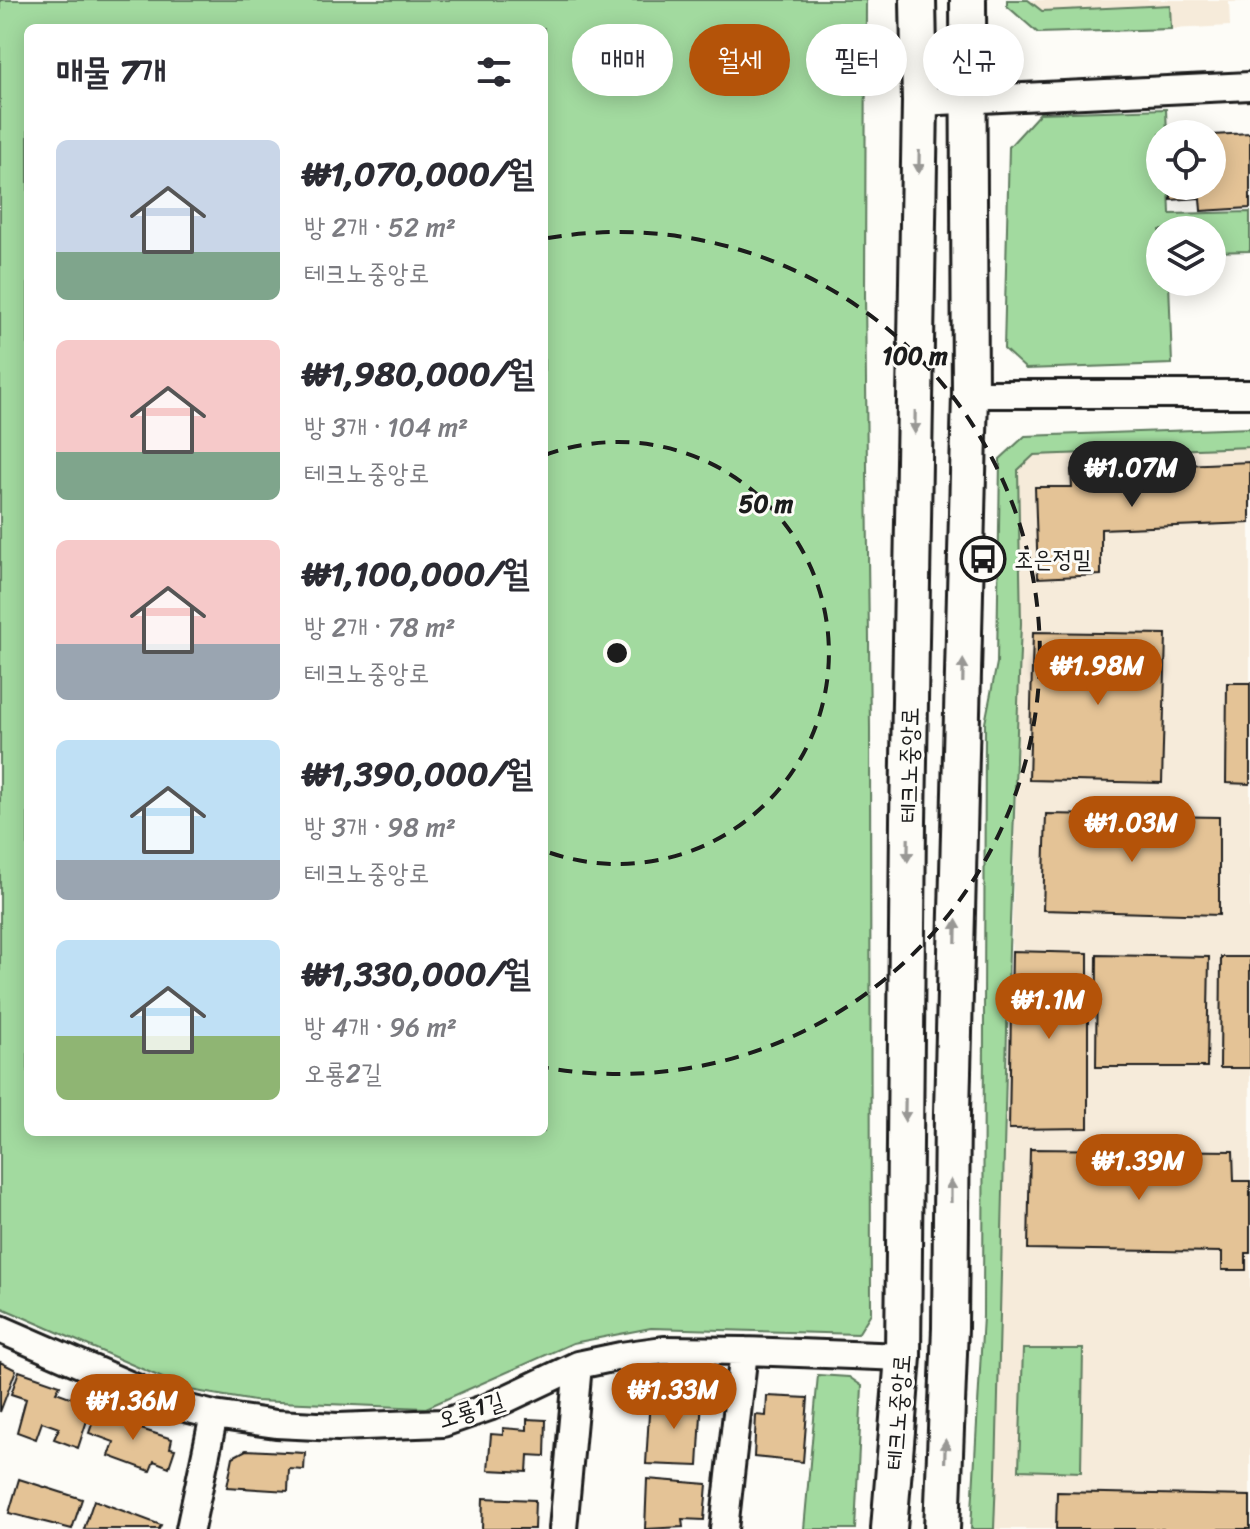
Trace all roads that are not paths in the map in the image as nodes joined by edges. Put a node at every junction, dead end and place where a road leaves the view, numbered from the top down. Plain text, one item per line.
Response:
1 (918, 0) edge
2 (968, 0) edge
3 (1250, 86) edge
4 (970, 100) junction
5 (920, 102) junction
6 (970, 394) junction
7 (1250, 394) edge
8 (0, 1329) edge
9 (744, 1351) junction
10 (903, 1357) junction
11 (578, 1365) junction
12 (214, 1415) junction
13 (190, 1529) edge
14 (563, 1529) edge
15 (724, 1529) edge
16 (889, 1529) edge
17 (942, 1529) edge

1 - 5 main road, 테크노중앙로
2 - 4 main road, 테크노중앙로
3 - 4 street
4 - 5 street
4 - 6 main road, 테크노중앙로
5 -> 10 main road, 테크노중앙로
6 - 7 street
17 -> 6 main road, 테크노중앙로
8 - 12 street, 오룡1길
9 - 10 street, 오룡1길
9 - 11 street, 오룡1길
9 - 15 street
10 - 16 main road, 테크노중앙로
11 - 12 street, 오룡1길
11 - 14 street
12 - 13 street

